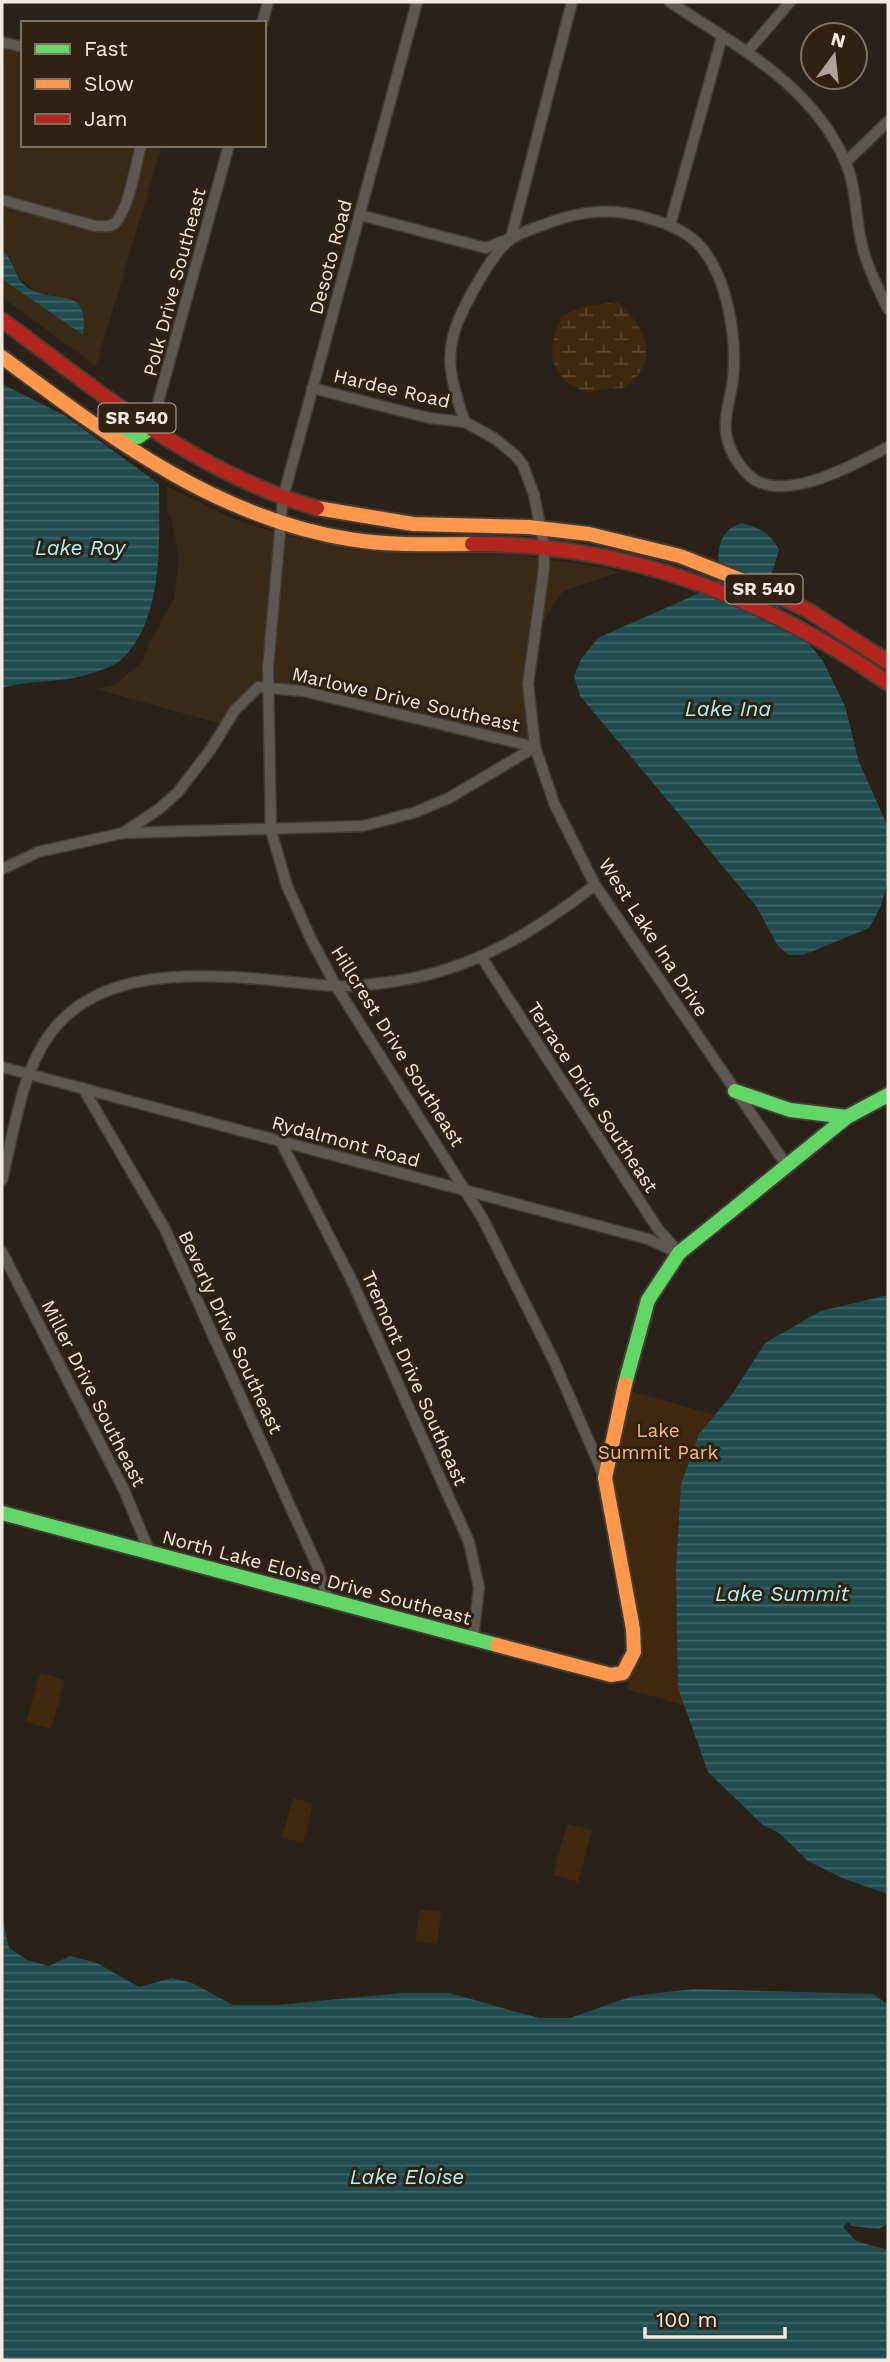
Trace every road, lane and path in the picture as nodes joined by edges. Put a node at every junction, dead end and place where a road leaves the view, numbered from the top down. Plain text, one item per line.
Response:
1 (268, 2) edge
2 (417, 2) edge
3 (572, 2) edge
4 (670, 2) edge
5 (790, 2) edge
6 (263, 21) edge
7 (722, 37) junction
8 (2, 42) edge
9 (21, 47) edge
10 (747, 52) junction
11 (888, 121) edge
12 (140, 147) edge
13 (228, 147) edge
14 (846, 162) junction
15 (2, 200) edge
16 (360, 215) junction
17 (670, 225) junction
18 (511, 238) junction
19 (888, 309) edge
20 (2, 320) edge
21 (2, 357) edge
22 (312, 388) junction
23 (82, 417) junction
24 (465, 422) junction
25 (151, 428) junction
26 (888, 447) edge
27 (283, 498) junction
28 (281, 523) junction
29 (540, 528) junction
30 (544, 547) junction
31 (888, 662) edge
32 (888, 682) edge
33 (269, 685) junction
34 (536, 747) junction
35 (271, 830) junction
36 (122, 833) junction
37 (2, 869) edge
38 (595, 885) junction
39 (482, 958) junction
40 (335, 986) junction
41 (2, 1067) edge
42 (30, 1075) junction
43 (83, 1088) junction
44 (735, 1091) junction
45 (888, 1095) edge
46 (847, 1116) junction
47 (281, 1142) junction
48 (785, 1163) junction
49 (2, 1180) edge
50 (466, 1191) junction
51 (2, 1252) edge
52 (679, 1253) junction
53 (605, 1478) junction
54 (2, 1513) edge
55 (150, 1553) junction
56 (328, 1600) junction
57 (472, 1638) junction

1 - 6 street
2 - 16 street, Desoto Road
3 - 18 street
4 - 7 street
5 - 10 street
7 - 10 street
7 - 17 street
8 - 9 street
10 - 14 street
11 - 14 street
12 - 15 street
13 - 25 street, Polk Drive Southeast
14 - 19 street
16 - 18 street
16 - 22 street, Desoto Road
17 - 18 street
17 - 26 street
18 - 24 street
20 - 25 main road, SR 540
21 - 23 main road, SR 540
22 - 24 street, Hardee Road
22 - 27 street, Desoto Road
23 - 25 main road
23 - 28 main road, SR 540
24 - 29 street, West Lake Ina Drive
25 - 27 main road, SR 540
27 - 28 street, Desoto Road
27 - 29 main road, SR 540
28 - 30 main road, SR 540
28 - 33 street, Hillcrest Drive Southeast
29 - 30 street, West Lake Ina Drive
29 - 31 main road, SR 540
30 - 32 main road, SR 540
30 - 34 street, West Lake Ina Drive
33 - 34 street, Marlowe Drive Southeast
33 - 35 street, Hillcrest Drive Southeast
33 - 36 street
34 - 35 street
34 - 38 street, West Lake Ina Drive
35 - 36 street
35 - 40 street, Hillcrest Drive Southeast
36 - 37 street
38 - 39 street
38 - 44 street, West Lake Ina Drive
39 - 40 street
39 - 52 street, Terrace Drive Southeast
40 - 42 street
40 - 50 street, Hillcrest Drive Southeast
41 - 42 street, Rydalmont Road
42 - 43 street, Rydalmont Road
42 - 49 street
43 - 47 street, Rydalmont Road
43 - 56 street, Beverly Drive Southeast
44 - 46 main road
44 - 48 street, West Lake Ina Drive
45 - 46 main road
46 - 48 main road
47 - 50 street, Rydalmont Road
47 - 57 street, Tremont Drive Southeast
48 - 52 main road
50 - 52 street, Rydalmont Road
50 - 53 street, Hillcrest Drive Southeast
51 - 55 street, Miller Drive Southeast
52 - 53 main road
53 - 57 main road, North Lake Eloise Drive Southeast
54 - 55 main road, North Lake Eloise Drive Southeast
55 - 56 main road, North Lake Eloise Drive Southeast
56 - 57 main road, North Lake Eloise Drive Southeast

